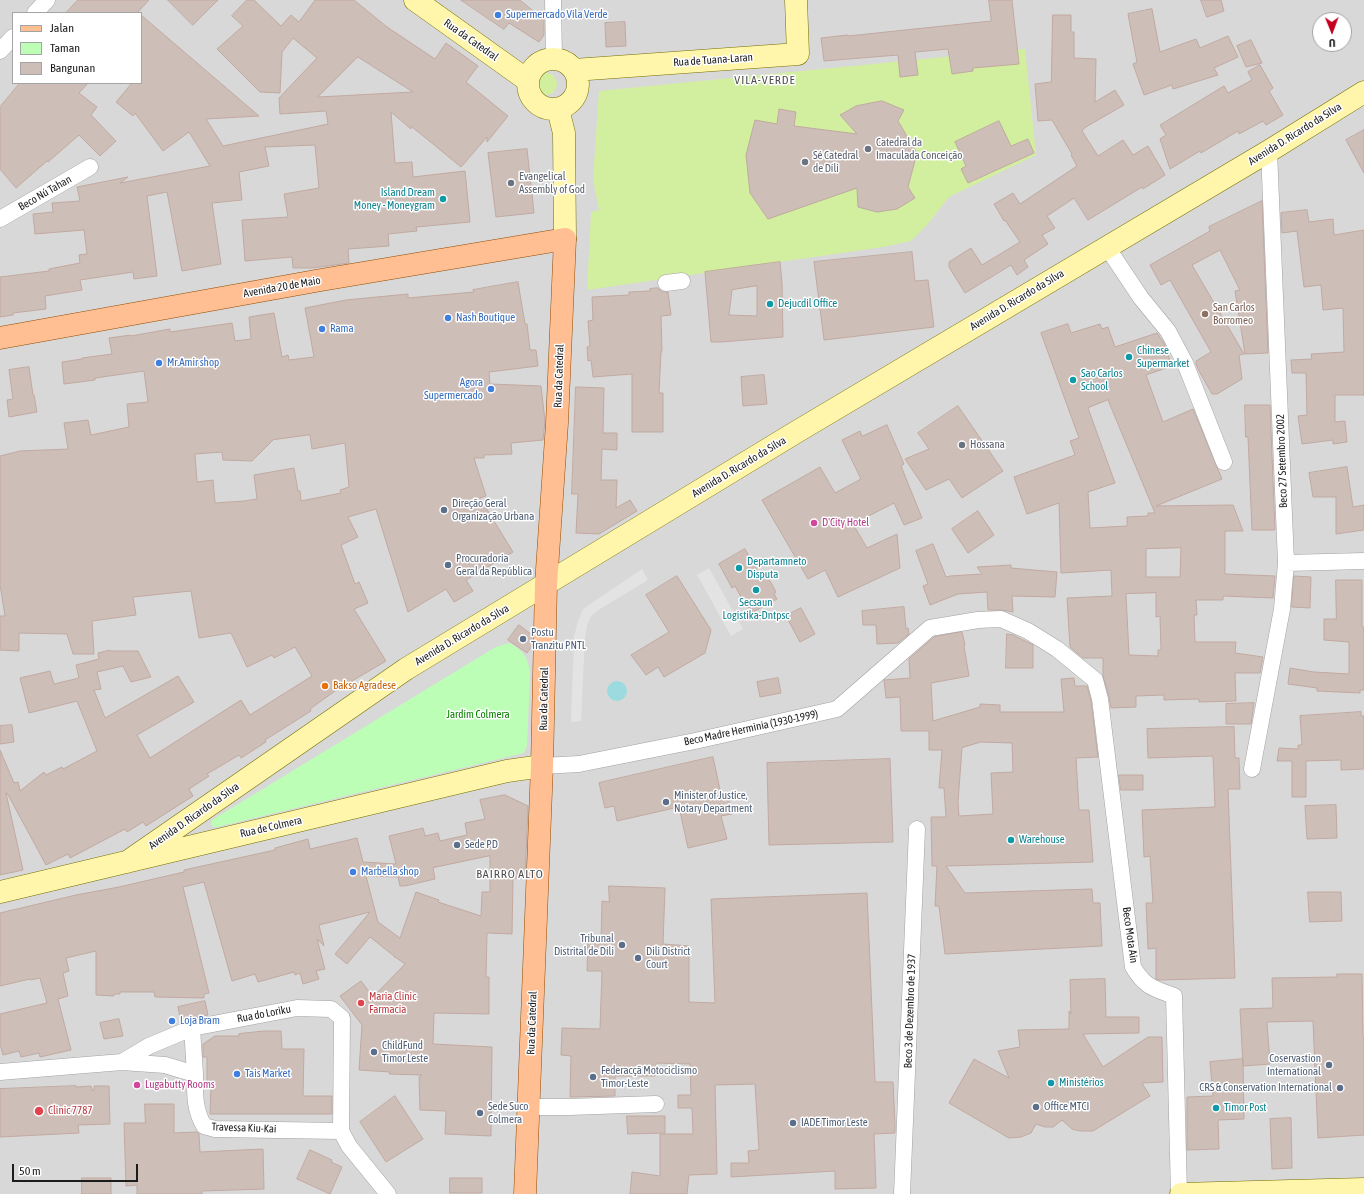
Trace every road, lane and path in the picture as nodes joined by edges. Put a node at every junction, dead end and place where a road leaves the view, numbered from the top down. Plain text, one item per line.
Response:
1 (47, 0) edge
2 (415, 0) edge
3 (553, 0) edge
4 (796, 0) edge
5 (36, 12) edge
6 (12, 38) edge
7 (0, 51) edge
8 (554, 59) junction
9 (574, 70) junction
10 (528, 80) junction
11 (1364, 92) edge
12 (558, 110) junction
13 (1269, 151) junction
14 (90, 167) dead end
15 (0, 219) edge
16 (565, 239) junction
17 (1107, 246) junction
18 (682, 281) dead end
19 (666, 283) dead end
20 (0, 338) edge
21 (1224, 462) dead end
22 (1286, 562) junction
23 (1363, 564) edge
24 (546, 584) junction
25 (930, 628) joint
26 (542, 766) junction
27 (1252, 769) dead end
28 (918, 829) dead end
29 (127, 862) junction
30 (0, 892) edge
31 (192, 1028) junction
32 (122, 1062) junction
33 (0, 1072) edge
34 (195, 1074) junction
35 (656, 1104) dead end
36 (529, 1107) junction
37 (341, 1130) junction
38 (1364, 1189) edge
39 (388, 1194) edge
40 (525, 1194) edge
41 (902, 1194) edge
42 (1180, 1194) edge

1 - 5 street
2 - 10 street, Rua da Catedral
3 - 8 street
4 - 9 street, Rua de Tuana-Laran
6 - 7 street
8 - 9 street
8 - 10 street
9 - 12 street
10 - 12 street
11 - 13 street, Avenida D. Ricardo da Silva
12 - 16 street, Rua da Catedral
13 - 17 street, Avenida D. Ricardo da Silva
13 - 22 street, Beco 27 Setembro 2002
14 - 15 street, Beco Nú Tahan
16 - 20 main road, Avenida 20 de Maio
16 - 24 main road, Rua da Catedral
17 - 21 street
17 - 24 street, Avenida D. Ricardo da Silva
18 - 19 street
22 - 23 street
22 - 27 street, Beco 27 Setembro 2002
24 - 26 main road, Rua da Catedral
24 - 29 street, Avenida D. Ricardo da Silva
25 - 26 street, Beco Madre Herminia (1930-1999)
25 - 42 street, Beco Mota Ain
26 - 29 street, Rua de Colmera
26 - 36 main road, Rua da Catedral
28 - 41 street, Beco 3 de Dezembro de 1937
29 - 30 street, Rua de Colmera
31 - 32 street, Rua do Loriku
31 - 34 street
31 - 37 street, Rua do Loriku
32 - 33 street, Rua do Loriku
32 - 34 street
34 - 37 street, Travessa Kiu-Kai
35 - 36 street
36 - 40 main road, Rua da Catedral
37 - 39 street, Rua do Loriku
38 - 42 street

